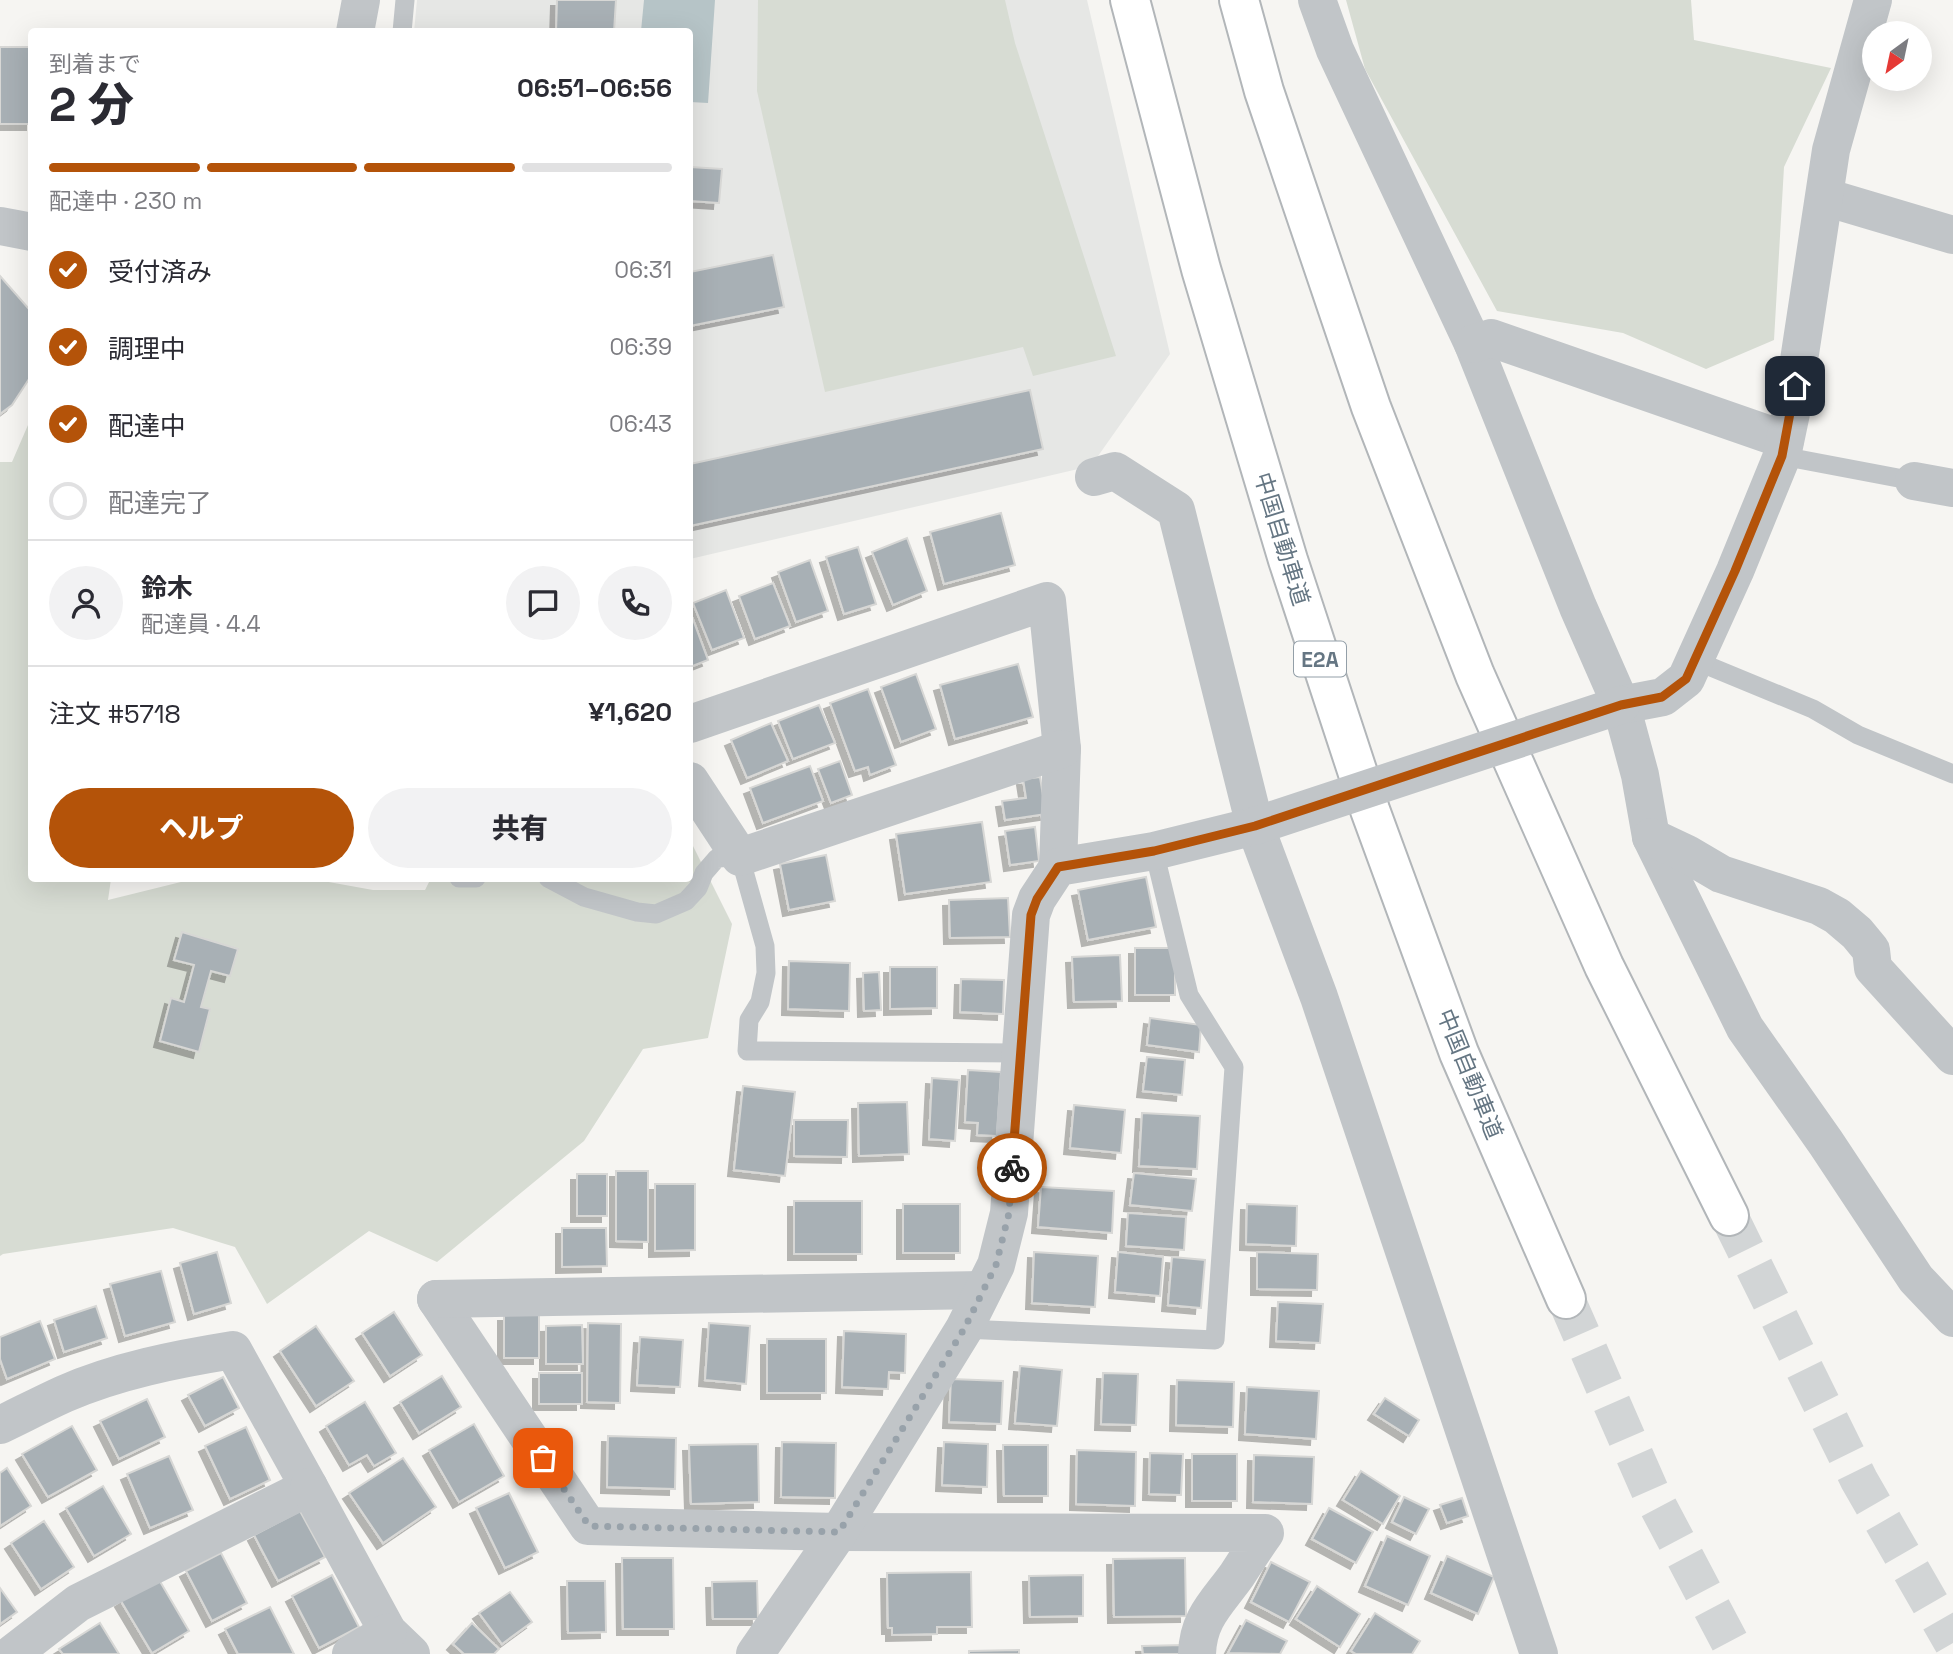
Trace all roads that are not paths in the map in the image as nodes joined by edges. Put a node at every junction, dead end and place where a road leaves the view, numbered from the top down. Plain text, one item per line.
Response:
1 (361, 0) edge
2 (405, 0) edge
3 (1130, 0) edge
4 (1239, 0) edge
5 (1317, 0) edge
6 (1873, 0) edge
7 (356, 28) edge
8 (402, 28) edge
9 (1825, 197) junction
10 (0, 226) edge
11 (28, 231) edge
12 (1953, 235) edge
13 (1473, 344) junction
14 (1783, 448) junction
15 (1094, 477) dead end
16 (1914, 481) joint
17 (1953, 488) edge
18 (1694, 660) junction
19 (1621, 705) junction
20 (693, 723) edge
21 (1062, 749) junction
22 (1953, 774) edge
23 (693, 786) edge
24 (1255, 826) junction
25 (1651, 837) junction
26 (1154, 851) junction
27 (740, 857) junction
28 (1058, 867) junction
29 (556, 882) edge
30 (1021, 1053) junction
31 (1953, 1056) edge
32 (1729, 1216) tunnel mouth
33 (983, 1290) junction
34 (1566, 1299) tunnel mouth
35 (1947, 1300) edge
36 (964, 1329) junction
37 (0, 1426) edge
38 (309, 1487) junction
39 (839, 1532) junction
40 (400, 1643) edge
41 (12, 1654) edge
42 (351, 1654) edge
43 (755, 1654) edge
44 (1197, 1654) edge
45 (1539, 1654) edge

1 - 7 street
2 - 8 lane
3 - 34 highway, 中国自動車道 / E2A
4 - 32 highway
5 - 13 street
6 - 9 street
9 - 12 street
9 - 14 street
10 - 11 street
13 - 14 street
13 - 19 street
14 - 16 lane
14 - 18 street
15 - 24 street
16 - 17 street
18 - 19 street
18 - 22 lane
19 - 24 street, bridge
19 - 25 street
20 - 21 street
21 - 27 street
21 - 28 street
23 - 27 street
24 - 26 street
24 - 45 street
25 - 31 street
25 - 35 street
26 - 28 street
26 - 36 lane
27 - 29 lane
27 - 30 lane
28 - 30 street
30 - 33 street
33 - 36 street
33 - 39 street
36 - 39 street
37 - 38 street
38 - 40 street
38 - 41 street
39 - 43 street
39 - 44 street
40 - 42 street

